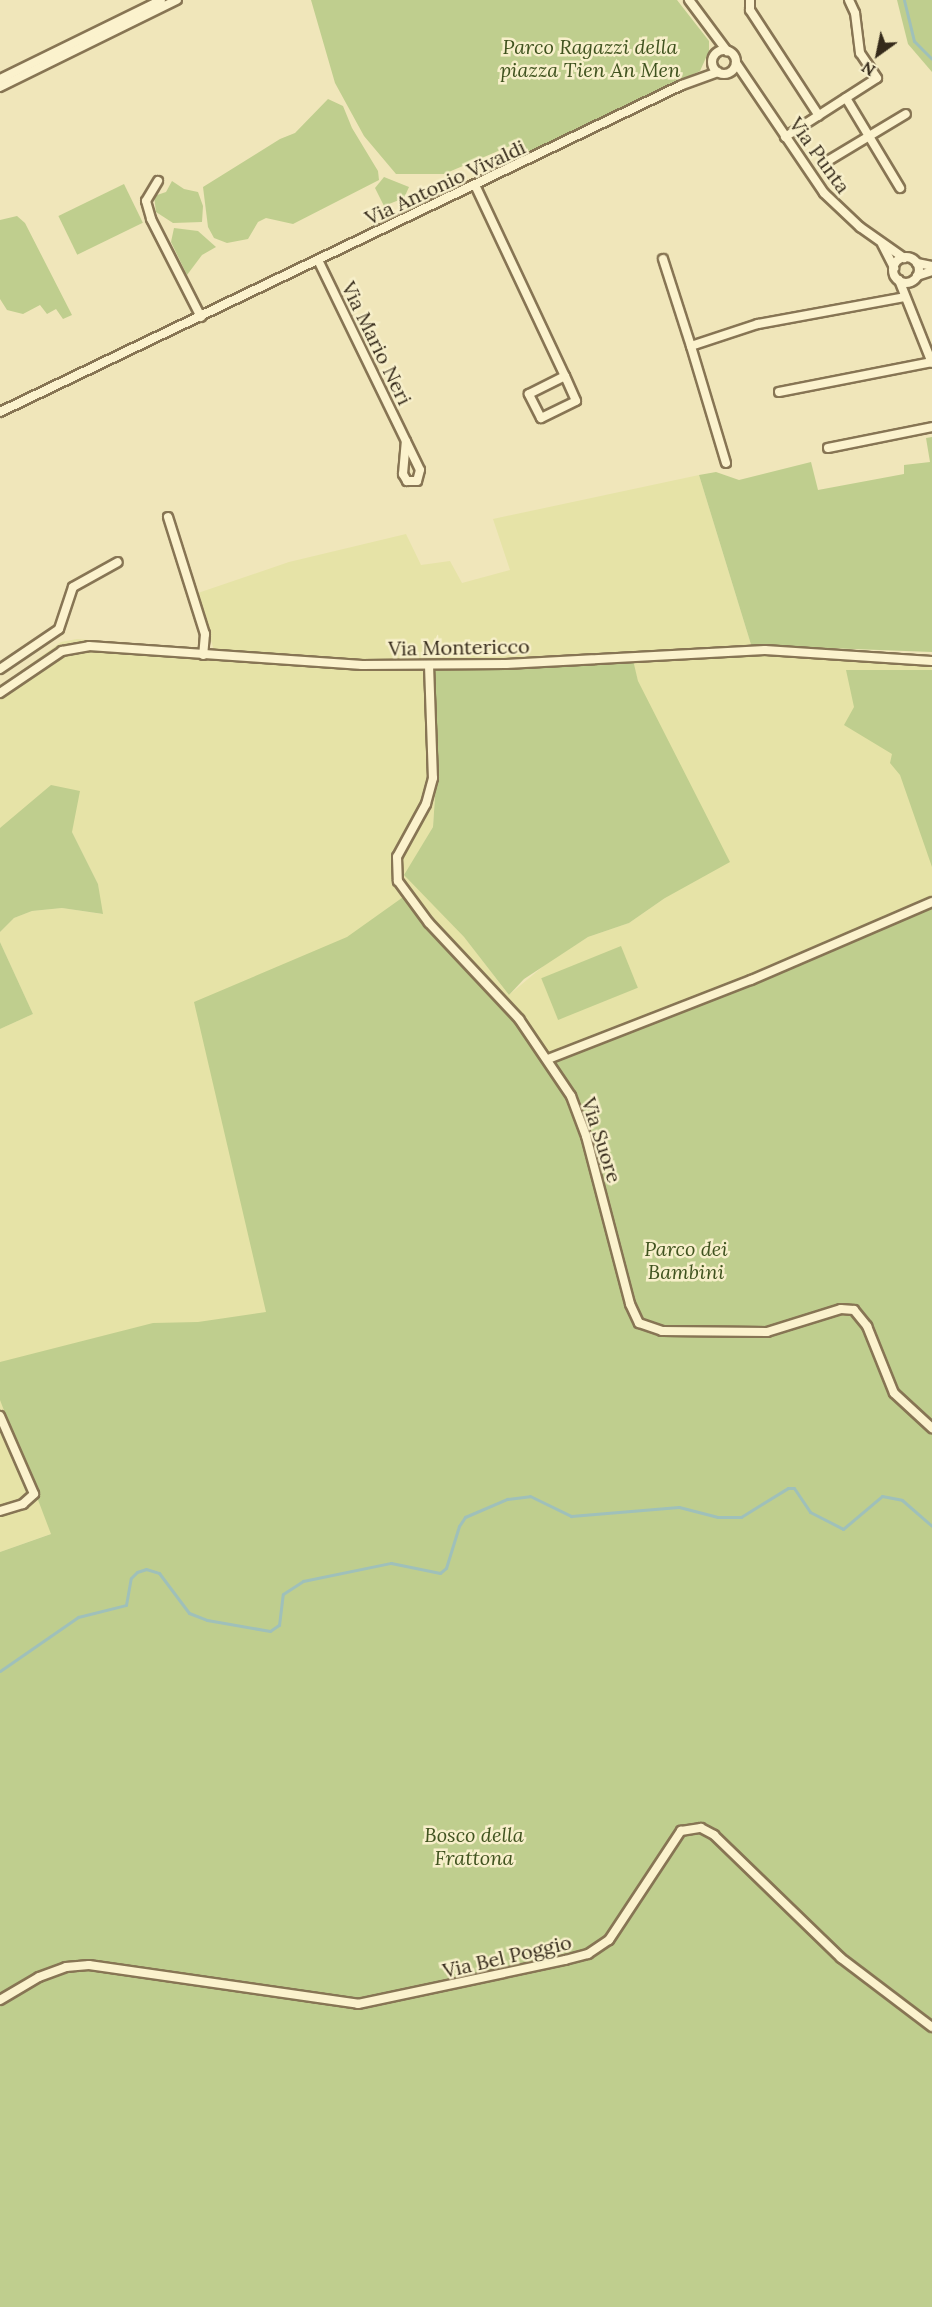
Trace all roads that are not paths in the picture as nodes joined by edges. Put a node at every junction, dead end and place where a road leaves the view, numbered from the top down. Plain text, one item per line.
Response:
1 (177, 0) edge
2 (689, 0) edge
3 (750, 0) edge
4 (849, 0) edge
5 (163, 2) edge
6 (716, 38) junction
7 (727, 51) junction
8 (717, 53) junction
9 (736, 63) junction
10 (715, 69) junction
11 (728, 74) junction
12 (742, 77) junction
13 (0, 79) edge
14 (0, 87) edge
15 (846, 98) junction
16 (906, 114) dead end
17 (819, 116) junction
18 (869, 136) junction
19 (785, 137) junction
20 (826, 162) dead end
21 (158, 181) dead end
22 (475, 185) junction
23 (900, 188) dead end
24 (881, 242) junction
25 (904, 258) junction
26 (663, 259) dead end
27 (318, 260) junction
28 (917, 263) junction
29 (932, 266) edge
30 (894, 268) junction
31 (932, 271) edge
32 (917, 276) junction
33 (898, 279) junction
34 (909, 282) junction
35 (894, 296) junction
36 (905, 297) junction
37 (201, 317) junction
38 (691, 346) junction
39 (932, 362) edge
40 (565, 376) junction
41 (779, 392) dead end
42 (0, 412) edge
43 (932, 428) edge
44 (406, 441) junction
45 (828, 448) dead end
46 (726, 463) dead end
47 (168, 516) dead end
48 (118, 562) dead end
49 (204, 655) junction
50 (932, 661) edge
51 (429, 665) junction
52 (0, 669) edge
53 (0, 693) edge
54 (932, 902) edge
55 (548, 1059) junction
56 (0, 1416) edge
57 (932, 1428) edge
58 (0, 1511) edge
59 (0, 2000) edge
60 (932, 2027) edge

1 - 5 street
2 - 6 street, Via Punta
3 - 17 street
4 - 15 street
5 - 13 street
5 - 14 street
6 - 7 street, Via Punta
6 - 8 street
7 - 8 street
7 - 9 street, Via Punta
8 - 10 street
9 - 11 street
9 - 12 street, Via Punta
10 - 11 street
10 - 22 street, Via Antonio Vivaldi
11 - 12 street
12 - 19 street, Via Punta
15 - 17 street
15 - 18 street
16 - 18 street
17 - 19 street
18 - 20 street
18 - 23 street
19 - 24 street, Via Punta
21 - 37 street
22 - 27 street, Via Antonio Vivaldi
22 - 40 street
24 - 25 street, Via Punta
24 - 30 street, Via Punta
25 - 28 street, Via Punta
25 - 30 street
26 - 38 street
27 - 37 street, Via Antonio Vivaldi
27 - 44 street, Via Mario Neri
28 - 29 street, Via Punta
28 - 32 street
30 - 33 street, Via Punta
31 - 32 street
32 - 34 street
33 - 34 street
33 - 35 street
33 - 36 street, Via Punta
34 - 36 street
35 - 36 street
35 - 38 street
36 - 39 street, Via Punta
37 - 42 street, Via Antonio Vivaldi
38 - 46 street
39 - 41 street
40 - 40 street
43 - 45 street
44 - 44 street, Via Mario Neri
47 - 49 street
48 - 52 street
49 - 51 street, Via Montericco
49 - 53 street, Via Montericco
50 - 51 street, Via Montericco
51 - 55 street, Via Suore
54 - 55 street
55 - 57 street, Via Suore
56 - 58 street
59 - 60 street, Via Bel Poggio

